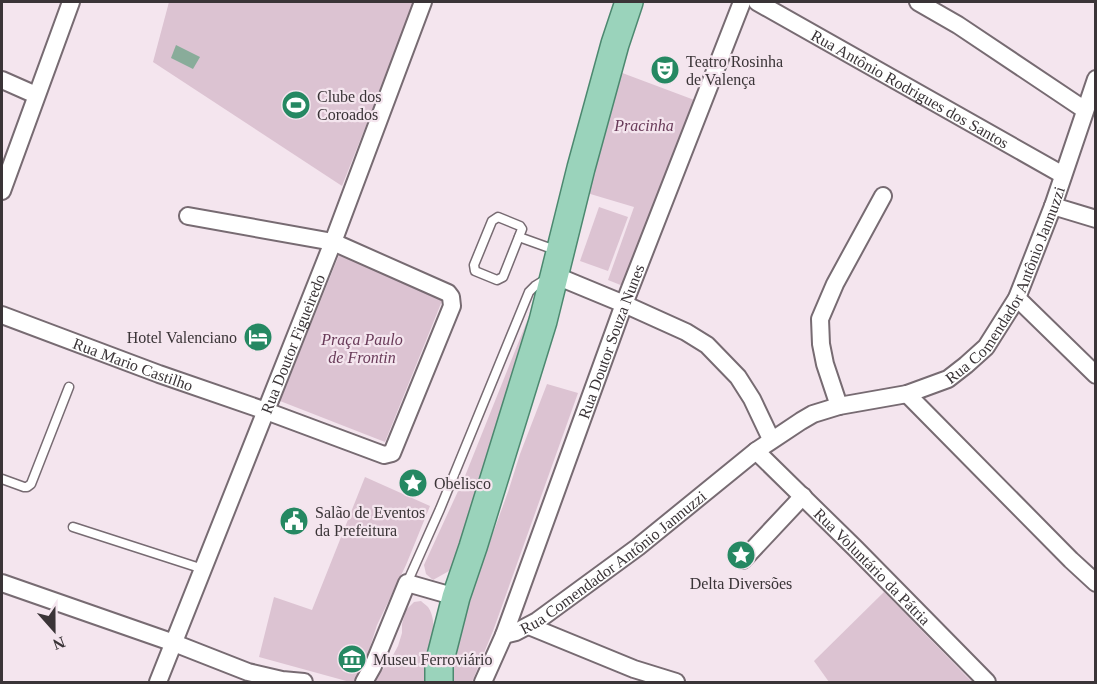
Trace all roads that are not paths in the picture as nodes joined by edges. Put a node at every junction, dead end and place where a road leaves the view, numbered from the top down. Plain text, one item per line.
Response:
1 (71, 2) edge
2 (423, 2) edge
3 (629, 2) edge
4 (742, 2) edge
5 (757, 2) edge
6 (918, 2) edge
7 (1095, 79) edge
8 (2, 80) edge
9 (36, 95) junction
10 (1085, 110) junction
11 (1063, 175) junction
12 (2, 191) edge
13 (883, 196) dead end
14 (1053, 206) junction
15 (188, 216) dead end
16 (1095, 219) edge
17 (519, 237) junction
18 (333, 242) junction
19 (557, 263) junction
20 (1017, 298) junction
21 (624, 304) junction
22 (2, 315) edge
23 (1095, 375) edge
24 (69, 387) dead end
25 (907, 394) junction
26 (838, 406) junction
27 (266, 411) junction
28 (771, 440) junction
29 (756, 451) junction
30 (2, 479) edge
31 (803, 496) junction
32 (73, 527) dead end
33 (743, 560) dead end
34 (203, 569) junction
35 (2, 583) edge
36 (407, 583) junction
37 (1095, 583) edge
38 (456, 597) junction
39 (529, 626) junction
40 (504, 635) junction
41 (174, 643) junction
42 (158, 682) edge
43 (304, 682) edge
44 (364, 682) edge
45 (438, 682) edge
46 (483, 682) edge
47 (676, 682) edge
48 (987, 682) edge

1 - 9 street
2 - 18 street, Rua Doutor Figueiredo
3 - 19 main road
4 - 21 street, Rua Doutor Souza Nunes
5 - 11 street, Rua Antônio Rodrigues dos Santos
6 - 10 street
7 - 10 street, Rua Comendador Antônio Jannuzzi
8 - 9 street
9 - 12 street
10 - 11 street, Rua Comendador Antônio Jannuzzi
11 - 14 street, Rua Comendador Antônio Jannuzzi
13 - 26 street
14 - 16 street
14 - 20 street, Rua Comendador Antônio Jannuzzi
15 - 18 street
17 - 17 lane
17 - 19 lane
18 - 27 street, Rua Doutor Figueiredo
18 - 27 street, Rua Mario Castilho
19 - 21 street
19 - 36 lane
19 - 38 main road
20 - 23 street
20 - 25 street, Rua Comendador Antônio Jannuzzi
21 - 28 street
21 - 40 street, Rua Doutor Souza Nunes
22 - 27 street, Rua Mario Castilho
24 - 30 lane
25 - 26 street, Rua Comendador Antônio Jannuzzi
25 - 37 street
26 - 28 street, Rua Comendador Antônio Jannuzzi
27 - 34 street, Rua Doutor Figueiredo
28 - 29 street, Rua Comendador Antônio Jannuzzi
29 - 31 street, Rua Voluntário da Pátria
29 - 39 street, Rua Comendador Antônio Jannuzzi
31 - 33 street
31 - 48 street, Rua Voluntário da Pátria
32 - 34 lane
34 - 41 street, Rua Doutor Figueiredo
35 - 41 street
36 - 38 street
36 - 44 street
38 - 45 main road
39 - 40 street, Rua Comendador Antônio Jannuzzi
39 - 47 street
40 - 46 street, Rua Doutor Souza Nunes
41 - 42 street, Rua Doutor Figueiredo
41 - 43 street

